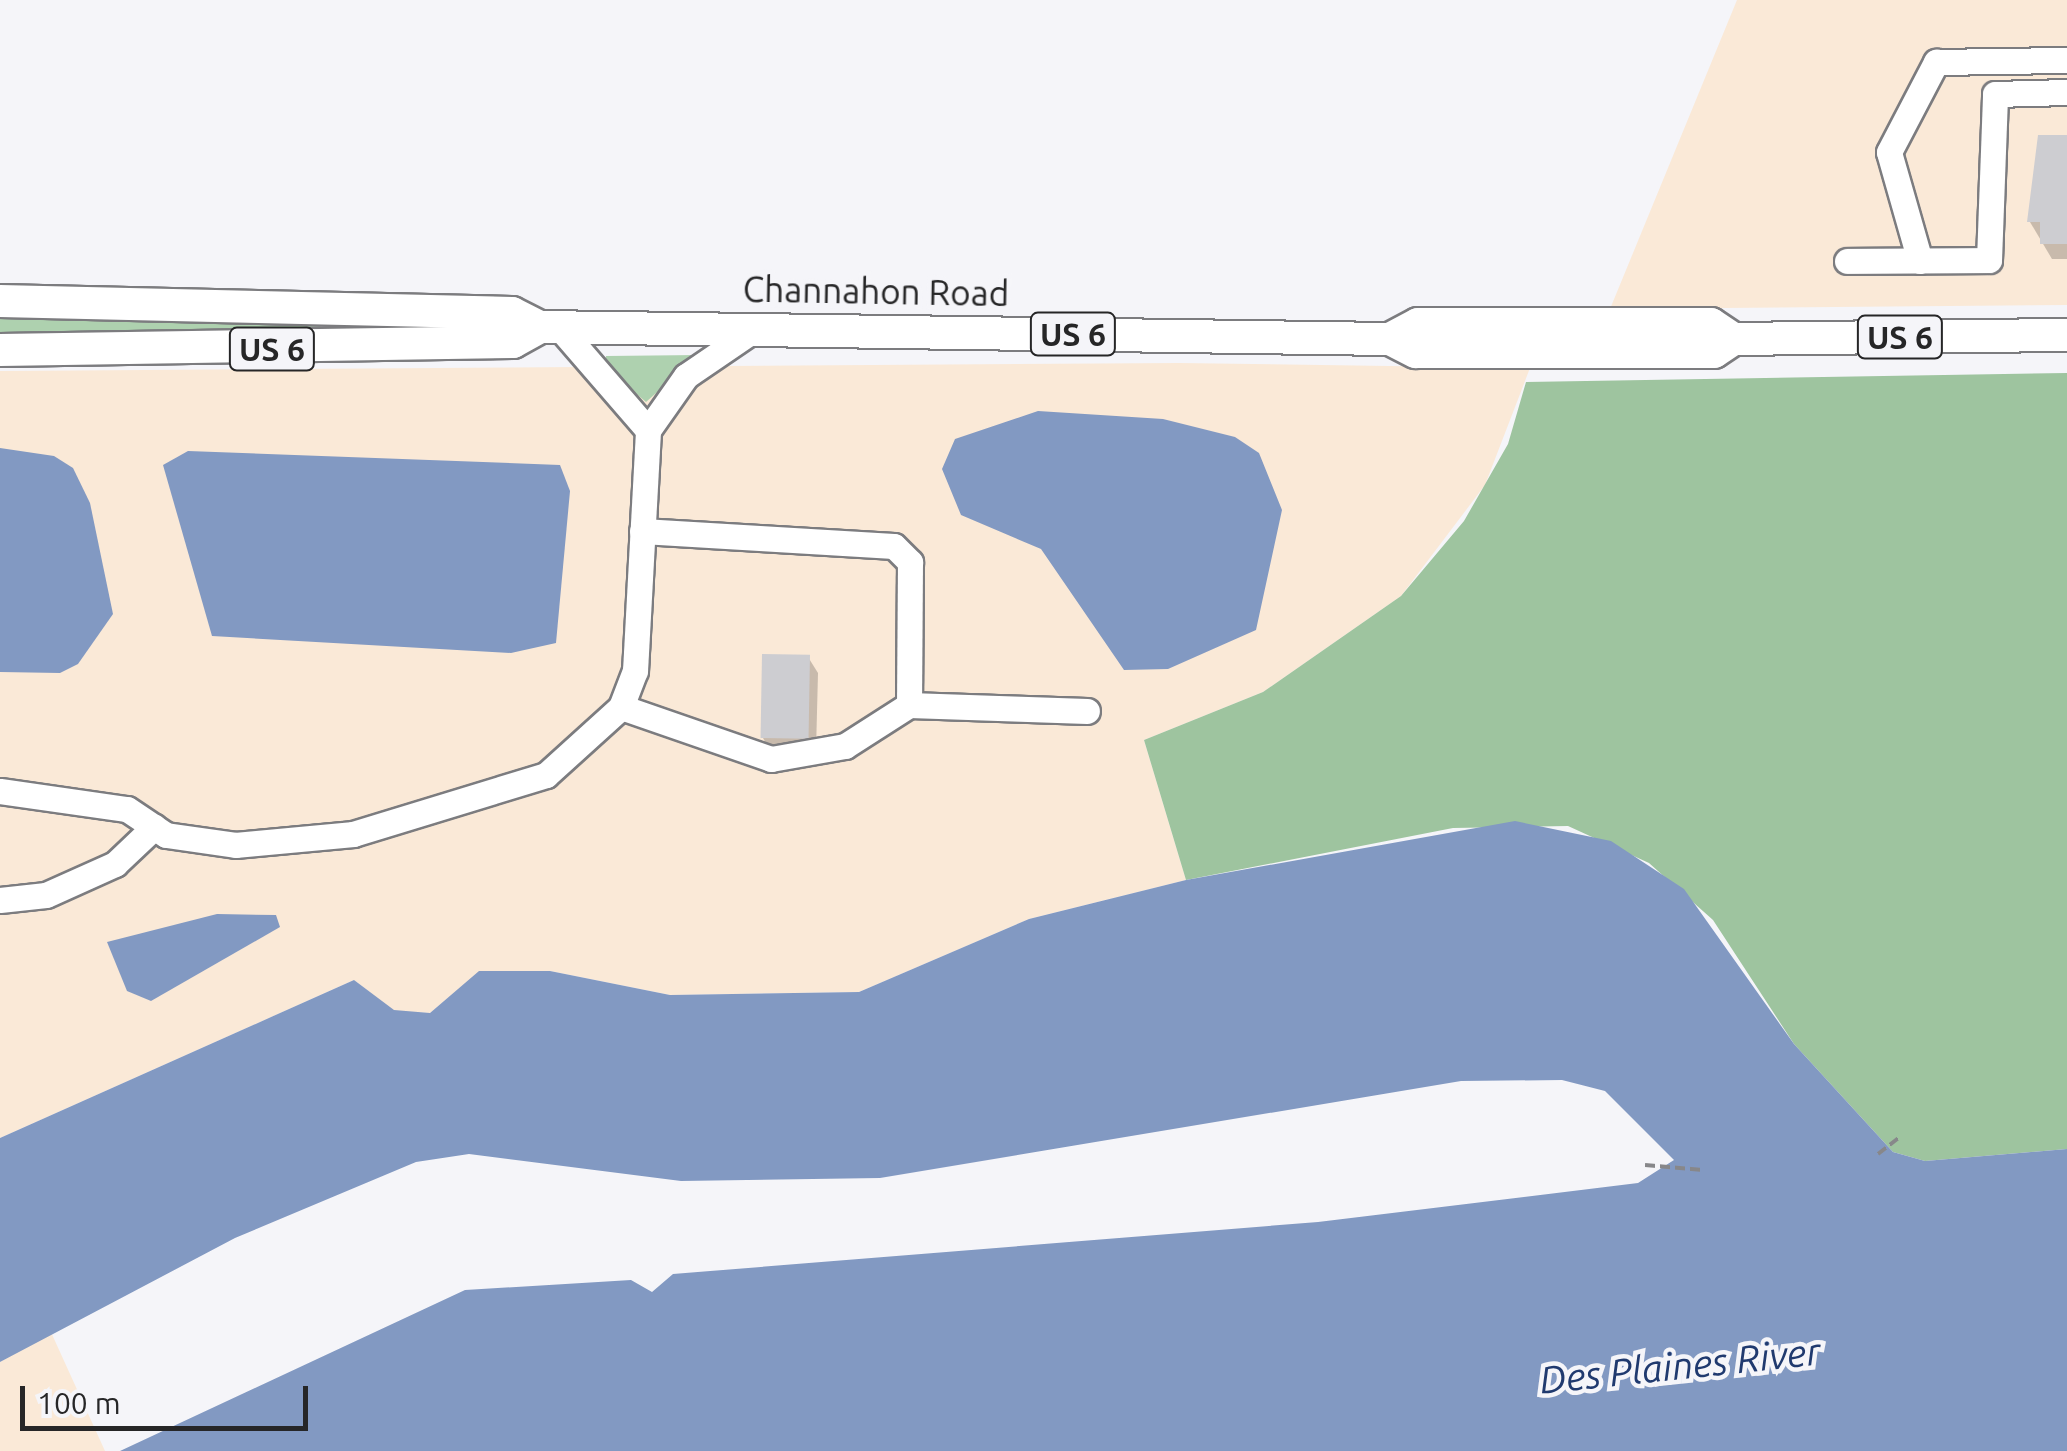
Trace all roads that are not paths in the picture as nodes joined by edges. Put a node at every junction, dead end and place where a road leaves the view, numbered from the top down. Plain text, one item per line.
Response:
1 (2067, 60) edge
2 (2067, 92) edge
3 (1920, 260) junction
4 (1848, 261) dead end
5 (0, 300) edge
6 (550, 327) junction
7 (755, 329) junction
8 (2067, 335) edge
9 (0, 350) edge
10 (648, 430) junction
11 (642, 532) junction
12 (909, 706) junction
13 (621, 707) junction
14 (1087, 711) dead end
15 (0, 791) edge
16 (154, 827) junction
17 (0, 900) edge

1 - 3 lane
2 - 3 lane
3 - 4 lane
5 - 6 main road, Channahon Road / US 6
6 - 7 main road, Channahon Road / US 6
6 - 9 main road, Channahon Road / US 6
6 - 10 lane
7 - 8 main road, Channahon Road / US 6
7 - 10 lane
10 - 11 lane
11 - 12 lane
11 - 13 lane
12 - 13 lane
12 - 14 lane
13 - 16 lane
15 - 16 lane
16 - 17 lane

